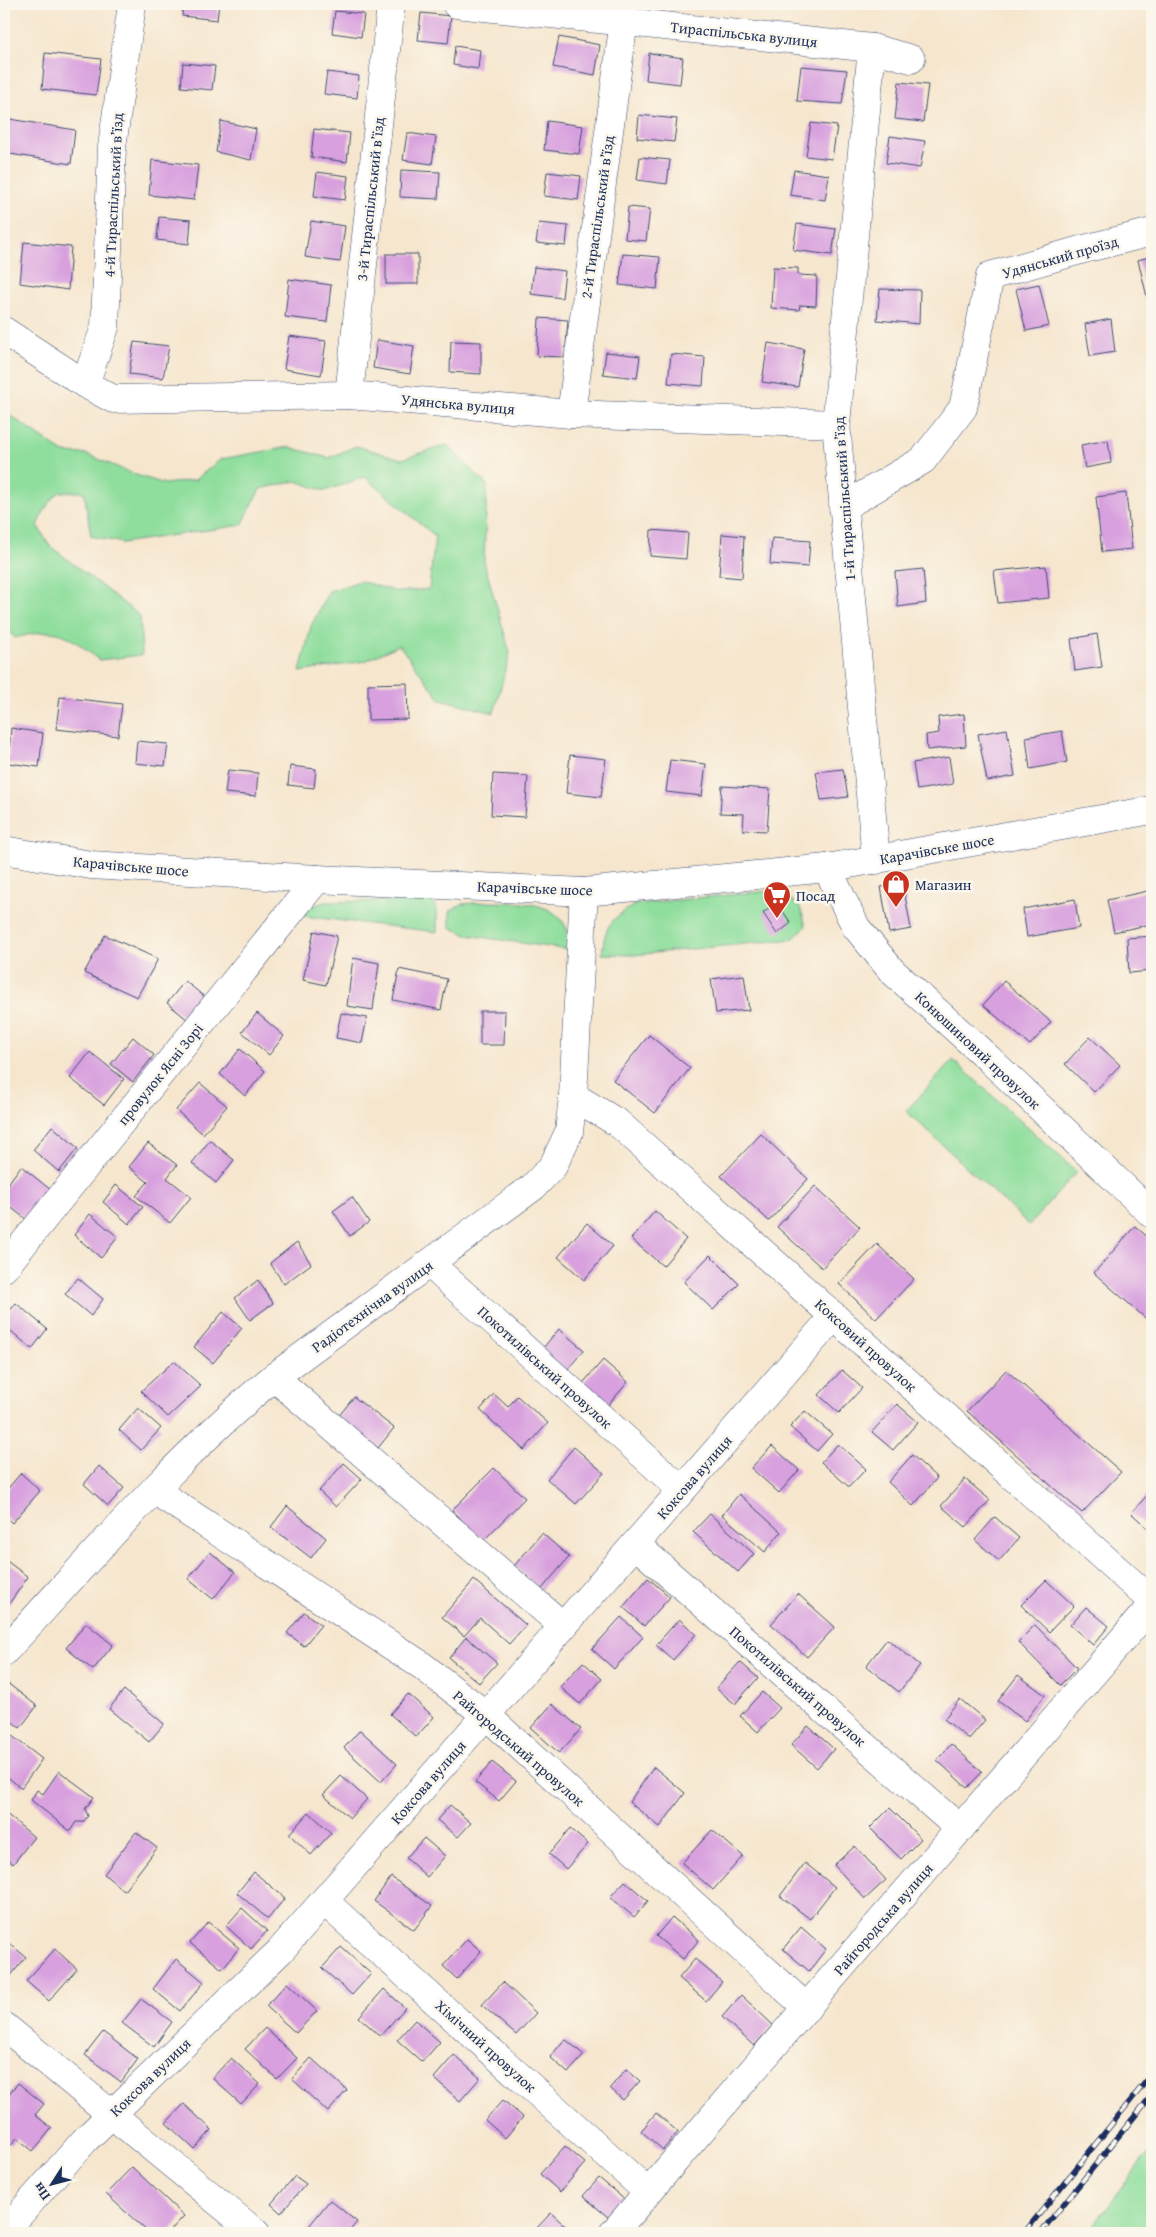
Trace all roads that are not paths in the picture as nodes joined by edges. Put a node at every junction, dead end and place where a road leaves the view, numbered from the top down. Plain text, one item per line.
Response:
1 (132, 4) edge
2 (391, 4) edge
3 (456, 4) edge
4 (624, 20) junction
5 (872, 48) junction
6 (911, 59) dead end
7 (1152, 232) edge
8 (4, 331) edge
9 (85, 384) junction
10 (349, 395) junction
11 (570, 414) junction
12 (836, 424) junction
13 (843, 507) junction
14 (1152, 810) edge
15 (4, 850) edge
16 (876, 860) junction
17 (827, 868) junction
18 (317, 879) junction
19 (584, 892) junction
20 (573, 1096) junction
21 (1152, 1214) edge
22 (430, 1264) junction
23 (4, 1268) edge
24 (834, 1316) junction
25 (274, 1377) junction
26 (154, 1490) junction
27 (682, 1490) junction
28 (635, 1544) junction
29 (1152, 1601) edge
30 (1152, 1605) edge
31 (563, 1626) junction
32 (4, 1652) edge
33 (486, 1715) junction
34 (960, 1828) junction
35 (324, 1901) junction
36 (806, 2008) junction
37 (4, 2026) edge
38 (112, 2114) junction
39 (648, 2192) junction
40 (4, 2232) edge
41 (256, 2233) edge
42 (613, 2233) edge

1 - 9 street, 4-й Тираспільський в’їзд
2 - 10 street, 3-й Тираспільський в’їзд
3 - 4 street, Тираспільська вулиця
4 - 5 street, Тираспільська вулиця
4 - 11 street, 2-й Тираспільський в’їзд
5 - 6 street, Тираспільська вулиця
5 - 12 street, 1-й Тираспільський в’їзд
7 - 13 street, Удянський проїзд
8 - 9 street
9 - 10 street, Удянська вулиця
10 - 11 street, Удянська вулиця
11 - 12 street, Удянська вулиця
12 - 13 street, 1-й Тираспільський в’їзд
13 - 16 street, 1-й Тираспільський в’їзд
14 - 16 street, Карачівське шосе
15 - 18 street, Карачівське шосе
16 - 17 street, Карачівське шосе
17 - 19 street, Карачівське шосе
17 - 21 street, Конюшиновий провулок
18 - 19 street, Карачівське шосе
18 - 23 street, провулок Ясні Зорі
19 - 20 street, Радіотехнічна вулиця
20 - 22 street, Радіотехнічна вулиця
20 - 24 street, Коксовий провулок
22 - 25 street, Радіотехнічна вулиця
22 - 27 street, Покотилівський провулок
24 - 27 street, Коксова вулиця
24 - 29 street, Коксовий провулок
25 - 26 street, Радіотехнічна вулиця
25 - 31 street
26 - 32 street, Радіотехнічна вулиця
26 - 33 street, Райгородський провулок
27 - 28 street, Коксова вулиця
28 - 31 street, Коксова вулиця
28 - 34 street, Покотилівський провулок
30 - 34 street, Райгородська вулиця
31 - 33 street, Коксова вулиця
33 - 35 street, Коксова вулиця
33 - 36 street, Райгородський провулок
34 - 36 street, Райгородська вулиця
35 - 38 street, Коксова вулиця
35 - 39 street, Хімічний провулок
36 - 39 street, Райгородська вулиця
37 - 38 street
38 - 40 street, Коксова вулиця
38 - 41 street
39 - 42 street, Райгородська вулиця

